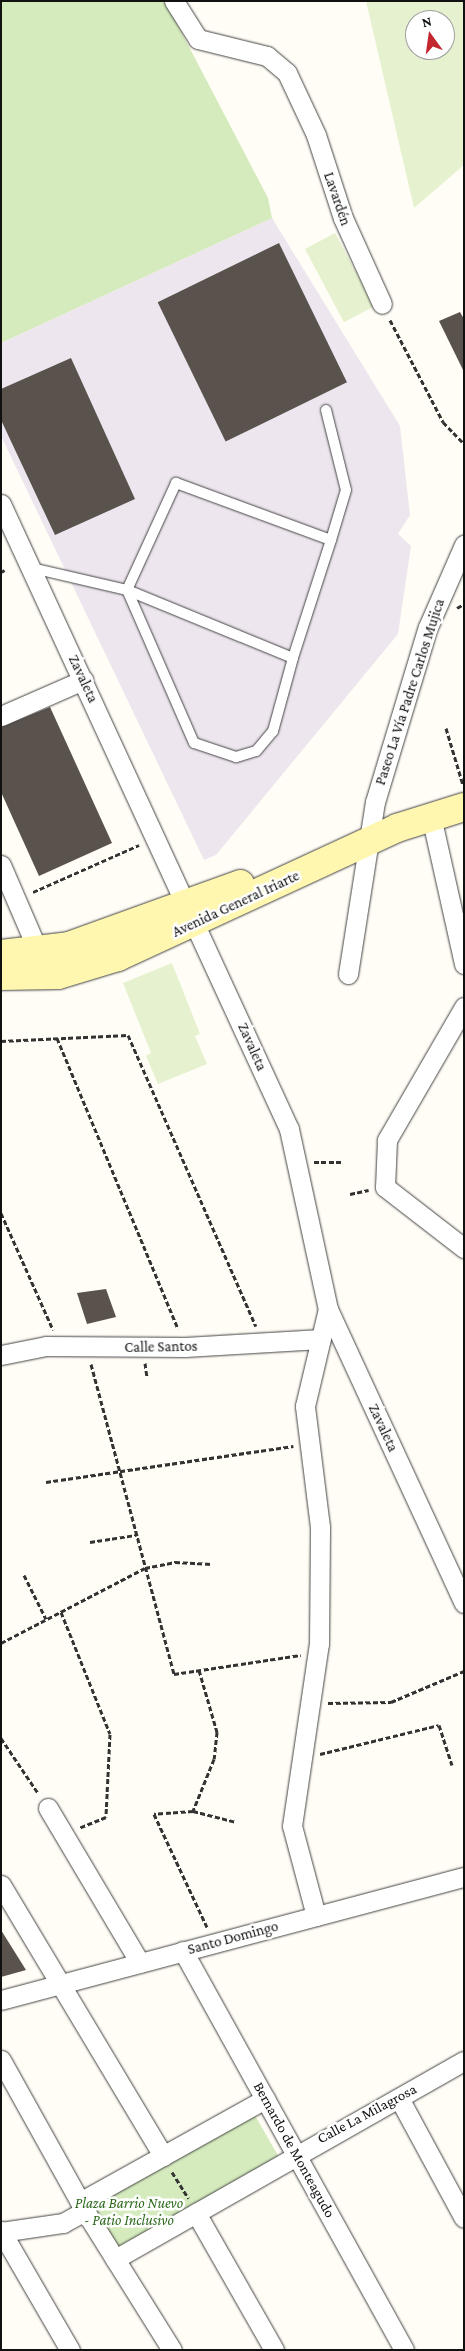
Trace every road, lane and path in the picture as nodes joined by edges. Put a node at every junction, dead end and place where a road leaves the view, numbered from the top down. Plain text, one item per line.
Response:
1 (174, 1) edge
2 (382, 304) joint
3 (326, 410) dead end
4 (464, 444) edge
5 (1, 504) edge
6 (331, 540) junction
7 (464, 545) edge
8 (32, 568) junction
9 (127, 590) junction
10 (293, 658) junction
11 (84, 680) junction
12 (1, 716) edge
13 (446, 728) dead end
14 (464, 788) edge
15 (464, 793) edge
16 (464, 807) edge
17 (431, 816) junction
18 (367, 836) junction
19 (157, 837) junction
20 (1, 865) edge
21 (16, 900) junction
22 (192, 915) junction
23 (1, 954) edge
24 (43, 963) junction
25 (464, 964) edge
26 (348, 974) dead end
27 (1, 976) edge
28 (464, 1007) edge
29 (57, 1038) junction
30 (1, 1041) edge
31 (296, 1162) junction
32 (343, 1162) dead end
33 (1, 1213) edge
34 (464, 1248) edge
35 (328, 1309) junction
36 (321, 1339) junction
37 (264, 1343) junction
38 (60, 1346) junction
39 (87, 1347) junction
40 (185, 1348) junction
41 (1, 1355) edge
42 (310, 1444) junction
43 (120, 1471) junction
44 (46, 1482) dead end
45 (136, 1535) junction
46 (90, 1542) dead end
47 (212, 1564) dead end
48 (145, 1568) junction
49 (24, 1575) dead end
50 (464, 1603) edge
51 (61, 1612) junction
52 (46, 1620) junction
53 (1, 1643) edge
54 (318, 1652) junction
55 (199, 1670) junction
56 (464, 1671) edge
57 (310, 1703) junction
58 (1, 1738) edge
59 (302, 1757) junction
60 (452, 1765) dead end
61 (48, 1808) joint
62 (193, 1811) junction
63 (236, 1822) dead end
64 (65, 1833) junction
65 (464, 1877) edge
66 (1, 1885) edge
67 (316, 1916) junction
68 (214, 1943) junction
69 (184, 1952) junction
70 (140, 1963) junction
71 (61, 1984) junction
72 (1, 2000) edge
73 (1, 2060) edge
74 (464, 2061) edge
75 (399, 2098) junction
76 (265, 2099) junction
77 (296, 2153) junction
78 (163, 2156) junction
79 (82, 2207) junction
80 (196, 2213) junction
81 (464, 2218) edge
82 (1, 2232) edge
83 (116, 2259) junction
84 (70, 2350) edge
85 (172, 2350) edge
86 (274, 2350) edge
87 (404, 2350) edge

1 - 2 street, Lavardén
2 - 4 path
3 - 6 lane
5 - 8 street, Zavaleta
6 - 9 lane
6 - 10 lane
7 - 18 street, Paseo La Vía Padre Carlos Mujica
8 - 9 lane
8 - 11 street, Zavaleta
9 - 10 lane
9 - 10 lane
11 - 12 street
11 - 19 street, Zavaleta
13 - 14 path
15 - 18 main road, Avenida General Iriarte
16 - 17 main road, Avenida General Iriarte
17 - 18 main road, Avenida General Iriarte
17 - 25 street
18 - 22 main road, Avenida General Iriarte
18 - 26 street, Paseo La Vía Padre Carlos Mujica
19 - 21 path
19 - 22 street, Zavaleta
20 - 21 street
21 - 24 street
22 - 24 main road, Avenida General Iriarte
22 - 31 street, Zavaleta
23 - 24 main road, Avenida General Iriarte
24 - 27 main road, Avenida General Iriarte
28 - 34 street
29 - 30 path
29 - 37 path
29 - 40 path
31 - 32 path
31 - 35 street, Zavaleta
33 - 38 path
35 - 36 street
35 - 50 street, Zavaleta
36 - 37 street, Calle Santos
36 - 42 street
37 - 40 street, Calle Santos
38 - 39 street, Calle Santos
38 - 41 street, Calle Santos
39 - 40 street, Calle Santos
39 - 43 path
42 - 43 path
42 - 54 street
43 - 44 path
43 - 45 path
45 - 46 path
45 - 48 path
47 - 48 path
48 - 51 path
48 - 55 path
49 - 52 path
51 - 52 path
51 - 64 path
52 - 53 path
54 - 55 path
54 - 57 street
55 - 62 path
56 - 57 path
57 - 59 street
58 - 61 path
59 - 60 path
59 - 67 street
61 - 64 street
62 - 63 path
62 - 68 path
64 - 70 street
65 - 67 street, Santo Domingo
66 - 71 street
67 - 68 street, Santo Domingo
68 - 69 street, Santo Domingo
69 - 70 street, Santo Domingo
69 - 76 street, Bernardo de Monteagudo
70 - 71 street, Santo Domingo
71 - 72 street, Santo Domingo
71 - 78 street
73 - 79 street
74 - 75 street, Calle La Milagrosa
75 - 77 street, Calle La Milagrosa
75 - 81 street
76 - 77 street, Bernardo de Monteagudo
76 - 78 street
77 - 80 street, Calle La Milagrosa
77 - 87 street, Bernardo de Monteagudo
78 - 79 street
78 - 80 path
79 - 82 street
79 - 83 street
80 - 83 street, Calle La Milagrosa
80 - 86 street
82 - 84 street
83 - 85 street

